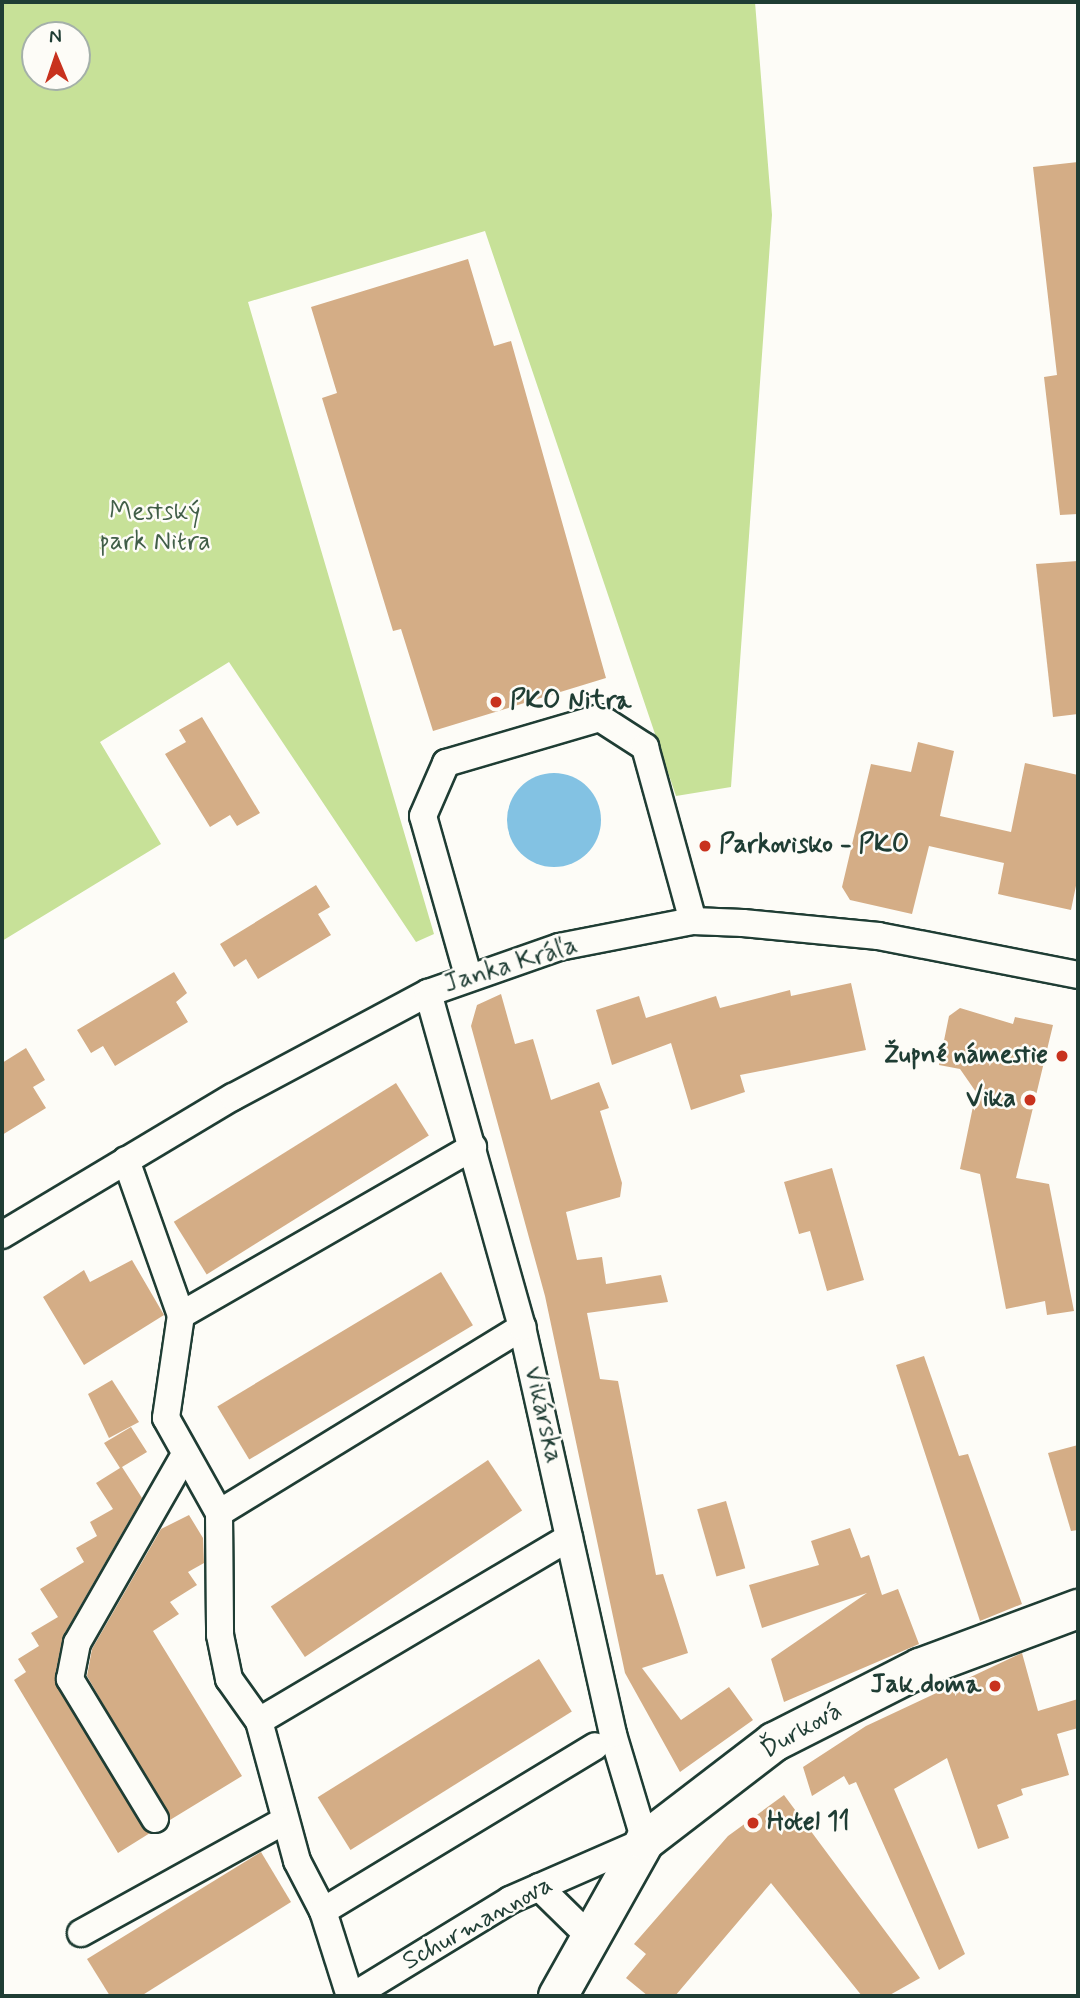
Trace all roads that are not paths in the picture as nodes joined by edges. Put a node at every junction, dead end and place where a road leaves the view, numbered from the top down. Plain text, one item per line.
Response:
1 (693, 921) junction
2 (468, 975) junction
3 (1078, 975) edge
4 (428, 993) junction
5 (473, 1147) junction
6 (126, 1160) junction
7 (2, 1235) edge
8 (181, 1315) junction
9 (522, 1328) junction
10 (184, 1455) junction
11 (219, 1513) junction
12 (569, 1538) junction
13 (1078, 1609) edge
14 (259, 1721) junction
15 (595, 1746) dead end
16 (155, 1819) dead end
17 (284, 1821) junction
18 (645, 1841) junction
19 (539, 1887) junction
20 (323, 1911) junction
21 (81, 1933) dead end
22 (590, 1937) junction
23 (562, 1994) edge
24 (352, 1996) edge

1 - 2 street, Janka Kráľa
1 - 2 street
1 - 3 street, Janka Kráľa
2 - 4 street, Janka Kráľa
4 - 5 street, Vikárska
4 - 6 street, Janka Kráľa
5 - 8 street
5 - 9 street, Vikárska
6 - 7 street, Janka Kráľa
6 - 8 street
8 - 10 street
9 - 11 street
9 - 12 street, Vikárska
10 - 11 street
10 - 16 street
11 - 14 street
12 - 14 street
12 - 18 street, Vikárska
13 - 18 street, Ďurková
14 - 17 street
15 - 20 street
17 - 20 street
17 - 21 street
18 - 19 street, Schurmannova
18 - 22 street, Ďurková
19 - 22 street
19 - 24 street, Schurmannova
20 - 24 street
22 - 23 street, Ďurková

